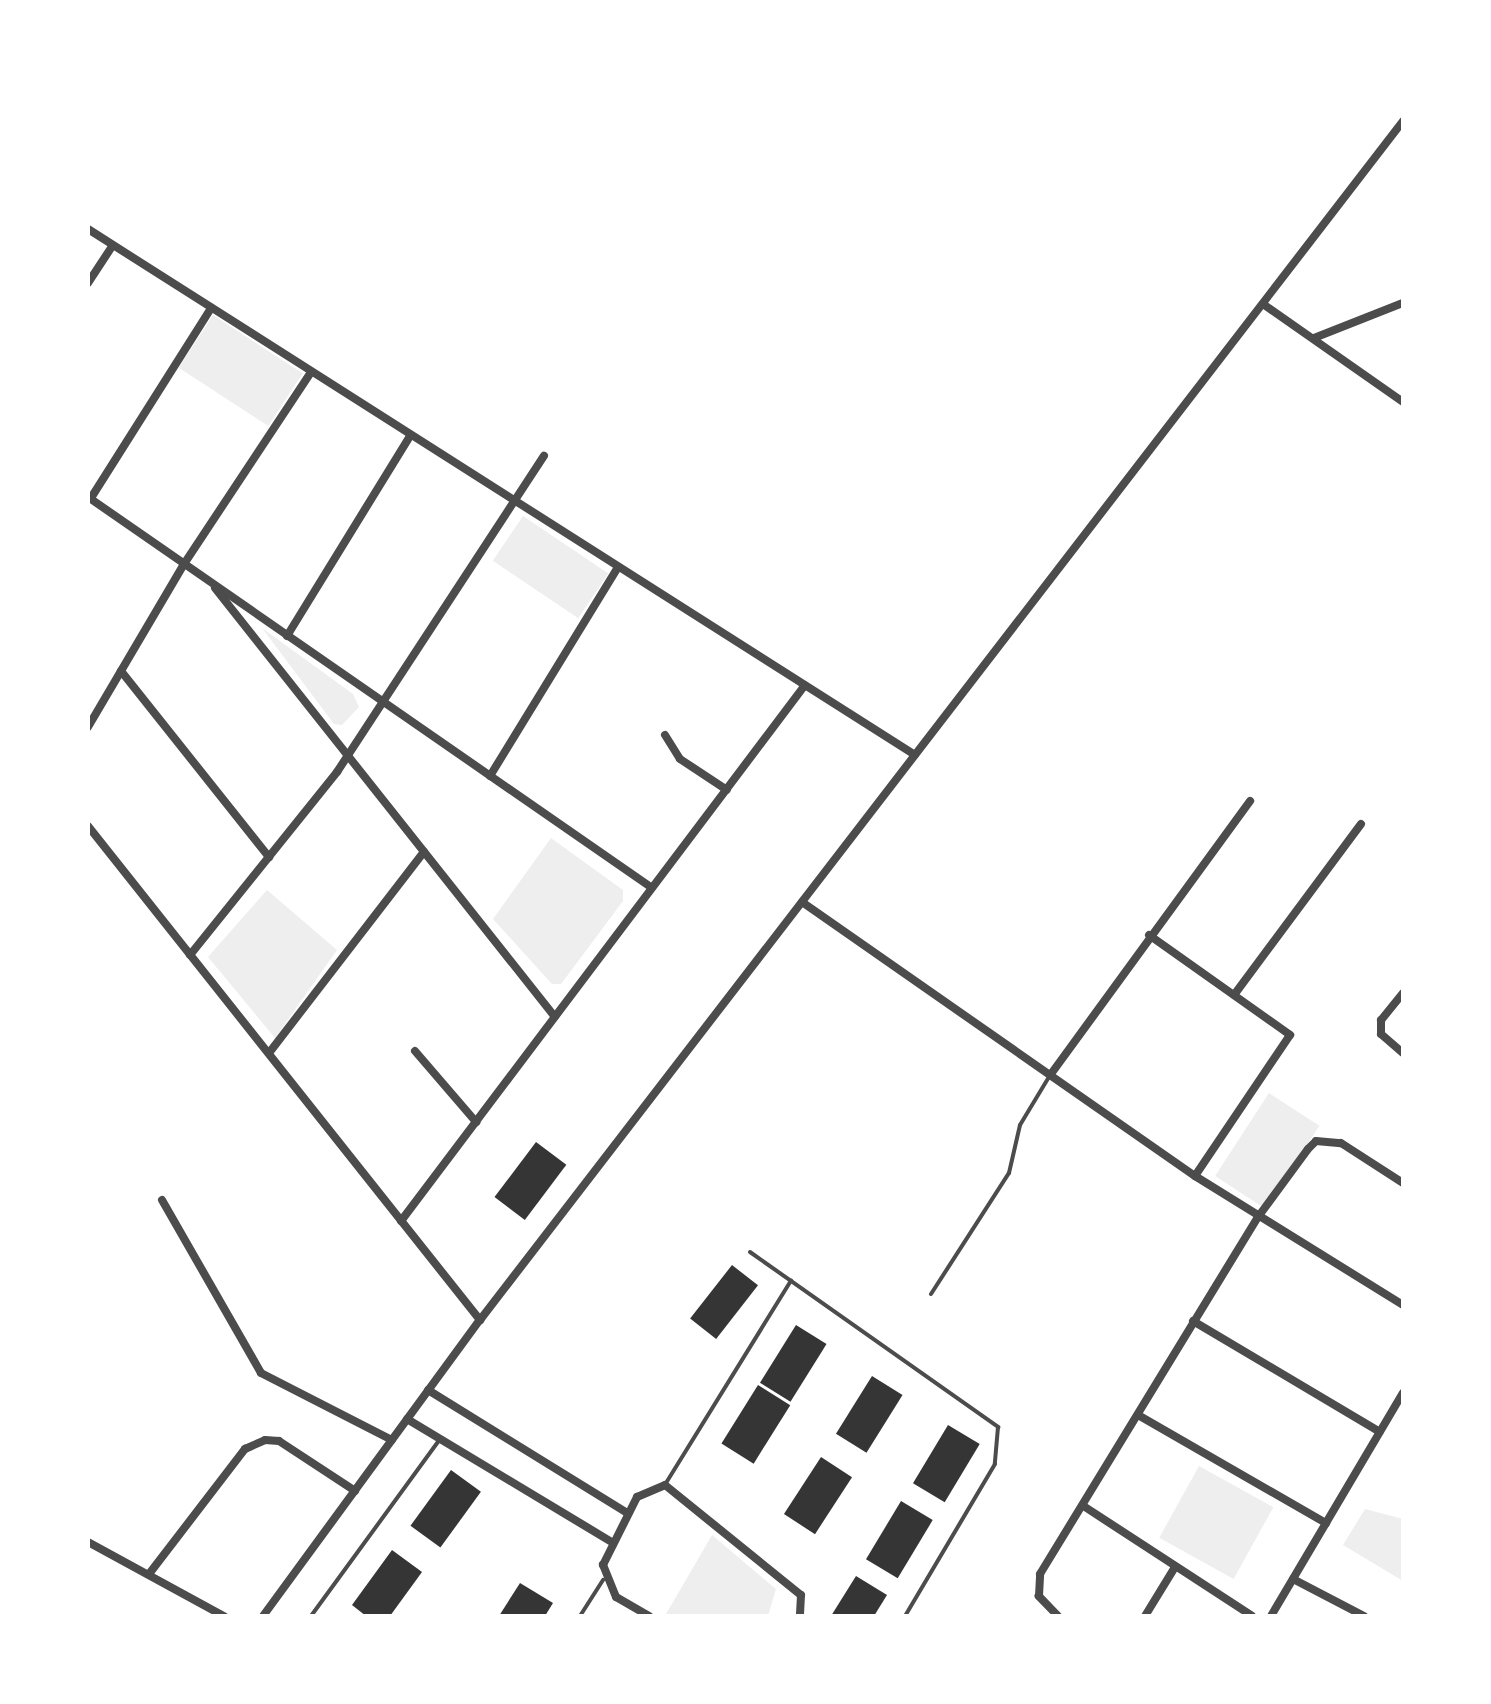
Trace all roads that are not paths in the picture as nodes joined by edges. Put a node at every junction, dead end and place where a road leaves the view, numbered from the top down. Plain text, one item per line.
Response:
1 (1403, 121) edge
2 (88, 229) edge
3 (113, 245) junction
4 (88, 283) edge
5 (1403, 303) edge
6 (1263, 304) junction
7 (211, 308) junction
8 (1314, 338) junction
9 (311, 372) junction
10 (1403, 402) edge
11 (410, 436) junction
12 (544, 456) dead end
13 (89, 498) edge
14 (514, 501) junction
15 (184, 564) junction
16 (618, 567) junction
17 (209, 581) junction
18 (287, 636) junction
19 (121, 671) junction
20 (805, 685) junction
21 (384, 703) junction
22 (88, 727) edge
23 (665, 735) dead end
24 (346, 753) junction
25 (915, 755) junction
26 (490, 776) junction
27 (727, 790) junction
28 (1250, 801) dead end
29 (1361, 824) dead end
30 (88, 826) edge
31 (424, 852) junction
32 (269, 857) junction
33 (652, 888) junction
34 (802, 902) junction
35 (1149, 935) junction
36 (190, 955) junction
37 (1403, 993) edge
38 (1234, 995) junction
39 (555, 1017) junction
40 (415, 1051) dead end
41 (269, 1053) junction
42 (1403, 1053) edge
43 (1051, 1074) junction
44 (476, 1122) junction
45 (1195, 1176) junction
46 (1403, 1183) edge
47 (162, 1200) dead end
48 (1258, 1217) junction
49 (401, 1221) junction
50 (750, 1252) dead end
51 (791, 1281) junction
52 (931, 1294) dead end
53 (1403, 1305) edge
54 (480, 1320) junction
55 (1193, 1321) junction
56 (428, 1390) junction
57 (1403, 1393) edge
58 (1138, 1415) junction
59 (407, 1419) junction
60 (1380, 1432) junction
61 (440, 1439) junction
62 (392, 1440) junction
63 (665, 1485) junction
64 (355, 1491) junction
65 (1085, 1507) junction
66 (627, 1513) junction
67 (1326, 1523) junction
68 (610, 1541) junction
69 (88, 1542) edge
70 (1175, 1567) junction
71 (149, 1574) junction
72 (1293, 1579) junction
73 (603, 1580) junction
74 (224, 1616) edge
75 (263, 1616) edge
76 (311, 1616) edge
77 (580, 1616) edge
78 (649, 1616) edge
79 (800, 1616) edge
80 (905, 1616) edge
81 (1058, 1616) edge
82 (1145, 1616) edge
83 (1252, 1616) edge
84 (1271, 1616) edge
85 (1364, 1616) edge

1 - 6 street
2 - 3 street
3 - 4 street
3 - 7 street
5 - 8 street
6 - 8 street
6 - 25 street
7 - 9 street
7 - 13 street
8 - 10 street
9 - 11 street
9 - 15 street
11 - 14 street
11 - 18 street
12 - 14 street
13 - 15 street
14 - 16 street
14 - 21 street
15 - 17 street
15 - 19 street
16 - 20 street
16 - 26 street
17 - 18 street
17 - 24 street
18 - 21 street
19 - 22 street
19 - 32 street
20 - 25 street
20 - 27 street
21 - 24 street
21 - 26 street
23 - 27 street
24 - 31 street
24 - 32 street
25 - 34 street
26 - 33 street
27 - 33 street
28 - 35 street
29 - 38 street
30 - 36 street
31 - 39 street
31 - 41 street
32 - 36 street
33 - 39 street
34 - 43 street
34 - 54 street
35 - 38 street
35 - 43 street
36 - 41 street
37 - 42 street
38 - 45 street
39 - 44 street
40 - 44 street
41 - 49 street
43 - 45 street
43 - 52 lane
44 - 49 street
45 - 48 street
46 - 48 street
47 - 62 street
48 - 53 street
48 - 55 street
49 - 54 street
50 - 51 lane
51 - 63 lane
51 - 80 lane
54 - 56 street
55 - 58 street
55 - 60 street
56 - 59 street
56 - 66 street
57 - 60 street
58 - 65 street
58 - 67 street
59 - 61 street
59 - 62 street
60 - 67 street
61 - 68 street
61 - 76 lane
62 - 64 street
63 - 66 street
63 - 79 street
64 - 71 street
64 - 75 street
65 - 70 street
65 - 81 street
66 - 68 street
67 - 72 street
68 - 73 street
69 - 71 street
70 - 82 street
70 - 83 street
71 - 74 street
72 - 84 street
72 - 85 street
73 - 77 lane
73 - 78 street

